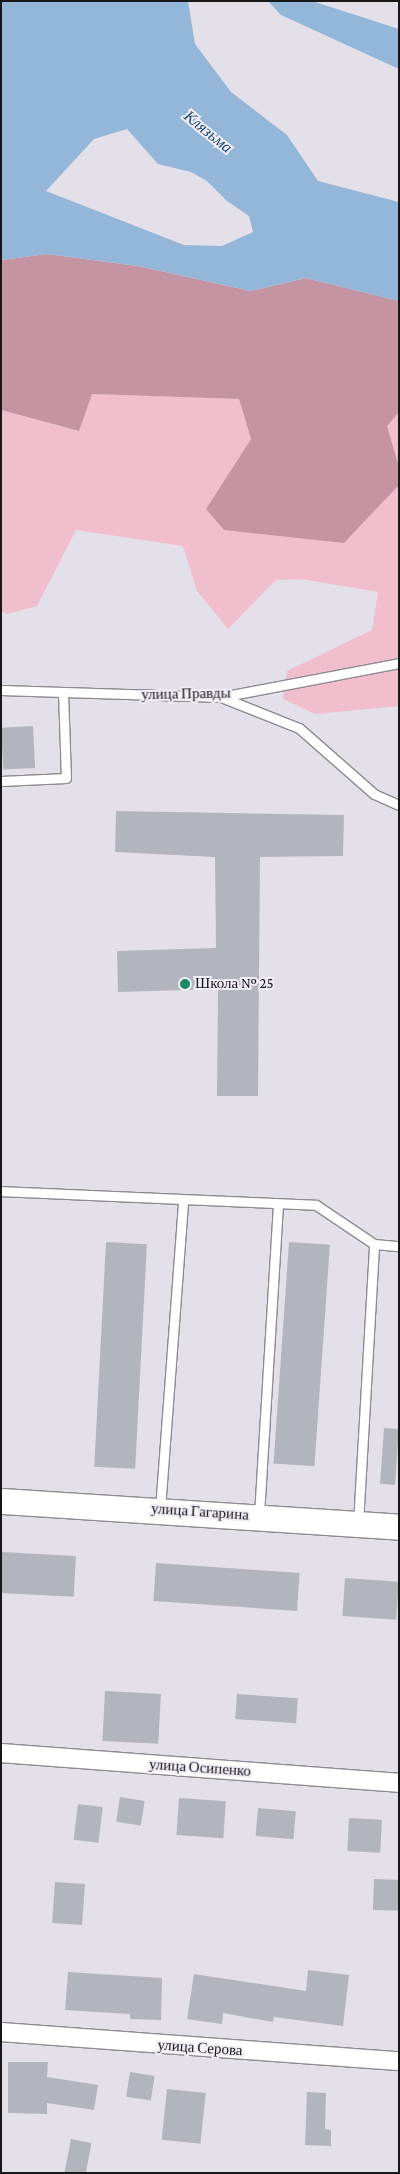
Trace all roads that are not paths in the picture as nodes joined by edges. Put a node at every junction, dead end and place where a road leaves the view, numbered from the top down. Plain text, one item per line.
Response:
1 (399, 663) edge
2 (1, 690) edge
3 (63, 693) junction
4 (221, 697) junction
5 (1, 781) edge
6 (399, 805) edge
7 (1, 1191) edge
8 (183, 1200) junction
9 (278, 1205) junction
10 (374, 1244) junction
11 (399, 1246) edge
12 (1, 1501) edge
13 (160, 1509) junction
14 (259, 1515) junction
15 (358, 1524) junction
16 (399, 1527) edge
17 (1, 1753) edge
18 (399, 1783) edge
19 (1, 2032) edge
20 (399, 2061) edge

1 - 4 lane, улица Правды
2 - 3 lane, улица Правды
3 - 4 lane, улица Правды
3 - 5 lane
4 - 6 lane
7 - 8 lane
8 - 9 lane
8 - 13 lane
9 - 10 lane
9 - 14 lane
10 - 11 lane
10 - 15 lane
12 - 13 main road, улица Гагарина
13 - 14 main road, улица Гагарина
14 - 15 main road, улица Гагарина
15 - 16 main road, улица Гагарина
17 - 18 street, улица Осипенко
19 - 20 street, улица Серова

